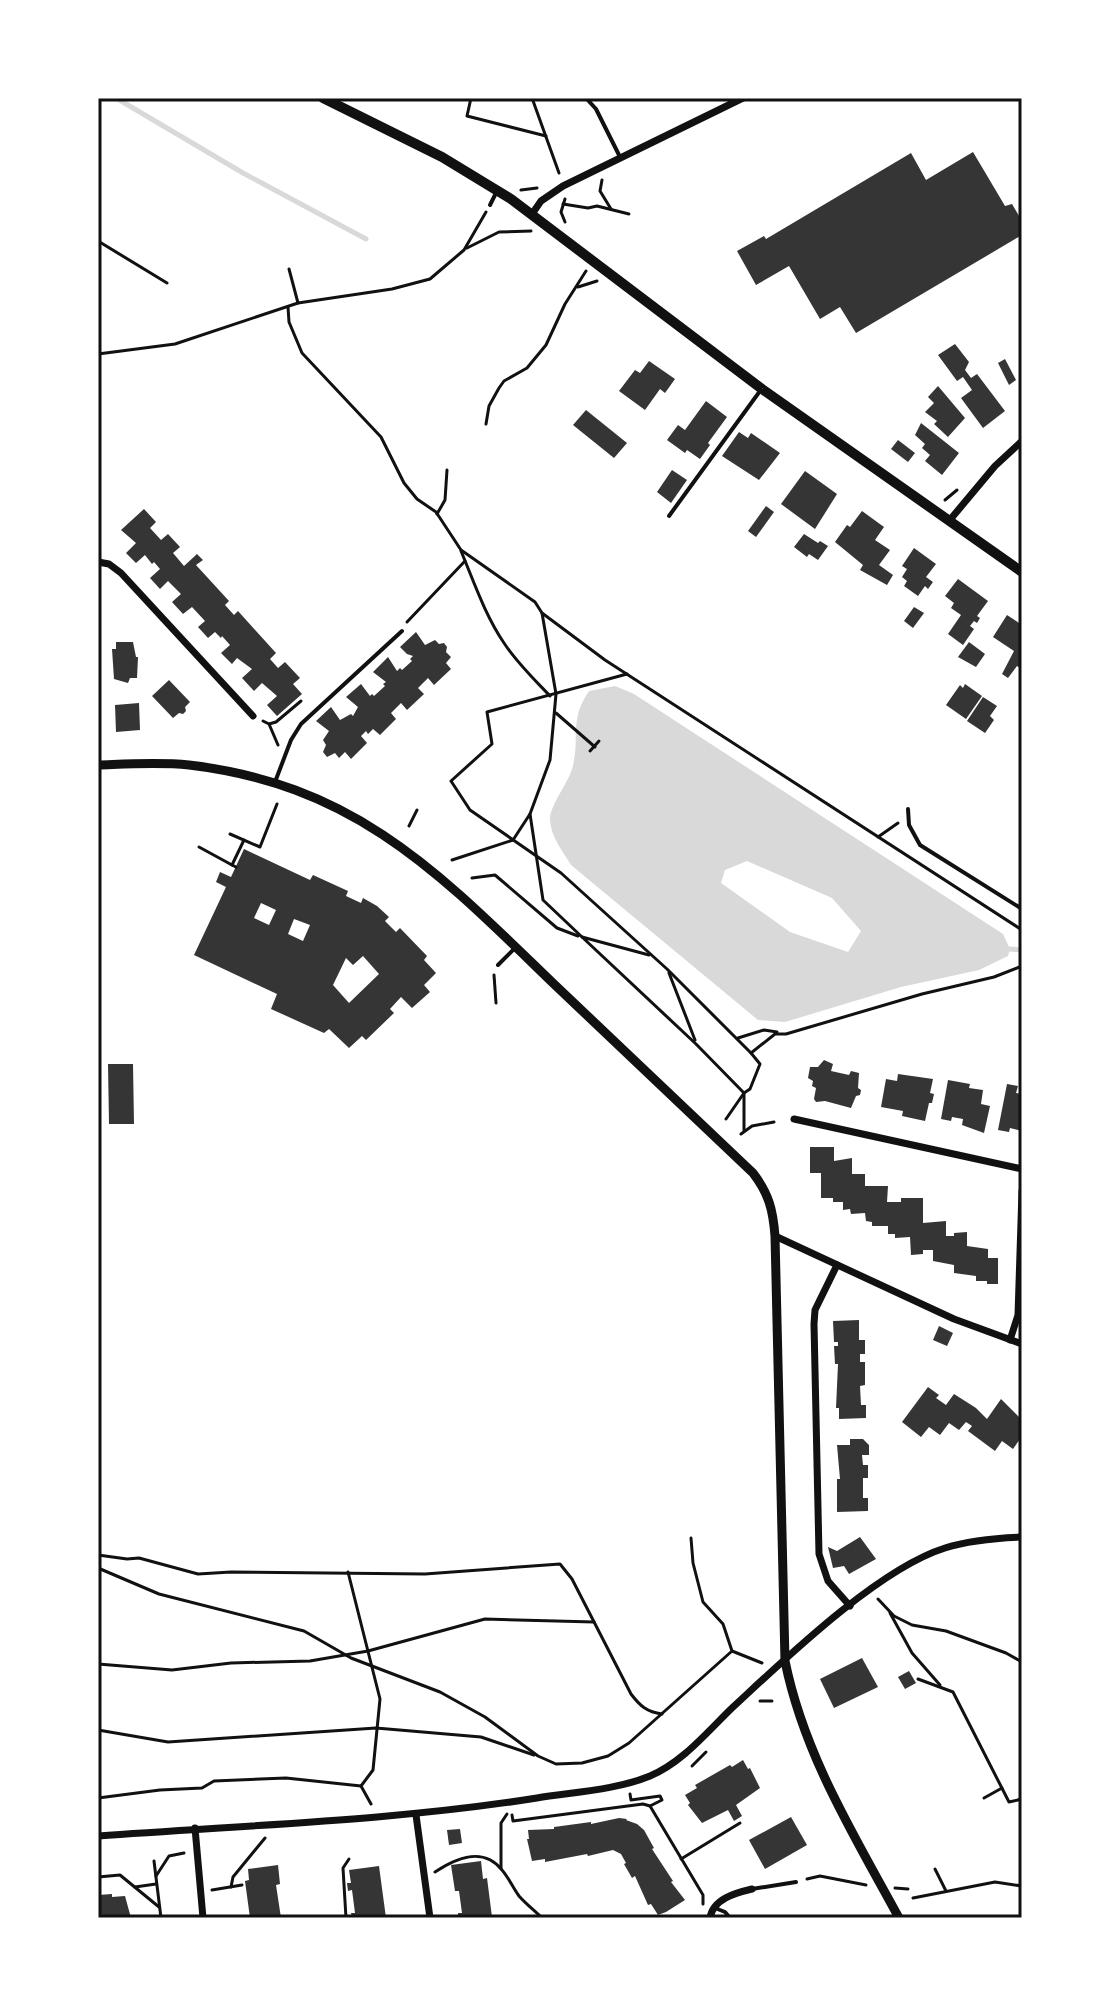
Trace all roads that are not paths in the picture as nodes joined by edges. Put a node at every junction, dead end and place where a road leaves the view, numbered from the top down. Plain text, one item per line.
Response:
1 (323, 98) edge
2 (489, 98) edge
3 (507, 98) edge
4 (586, 98) edge
5 (743, 98) edge
6 (620, 157) junction
7 (498, 191) junction
8 (490, 205) road end
9 (532, 214) junction
10 (762, 389) junction
11 (1022, 441) edge
12 (669, 516) dead end
13 (952, 517) junction
14 (98, 562) edge
15 (1022, 572) edge
16 (402, 631) road end
17 (253, 716) road end
18 (98, 765) edge
19 (275, 782) junction
20 (908, 811) road end
21 (1022, 909) edge
22 (516, 947) junction
23 (498, 965) road end
24 (794, 1119) dead end
25 (1022, 1169) edge
26 (1022, 1191) edge
27 (775, 1236) junction
28 (837, 1265) junction
29 (1010, 1340) junction
30 (1022, 1344) edge
31 (1022, 1537) edge
32 (850, 1606) junction
33 (785, 1661) junction
34 (416, 1815) junction
35 (195, 1828) junction
36 (98, 1836) edge
37 (796, 1882) road end
38 (752, 1889) joint
39 (711, 1913) edge
40 (203, 1918) edge
41 (430, 1918) edge
42 (730, 1918) edge
43 (899, 1918) edge

1 - 7 main road
2 - 3 lane
4 - 6 lane
5 - 6 street
6 - 9 street
7 - 8 lane
7 - 9 main road
9 - 10 main road
10 - 12 lane
10 - 13 main road
11 - 13 street
13 - 15 main road
14 - 17 street
16 - 19 lane
18 - 19 street
19 - 22 street
20 - 21 lane
22 - 23 lane
22 - 27 street
24 - 25 street
26 - 29 street
27 - 28 street
27 - 33 street
28 - 29 street
28 - 32 street
29 - 30 street
31 - 32 street
32 - 33 street
33 - 34 street
33 - 43 street
34 - 35 street
34 - 41 street
35 - 36 street
35 - 40 street
37 - 38 lane
38 - 39 street
39 - 42 lane

